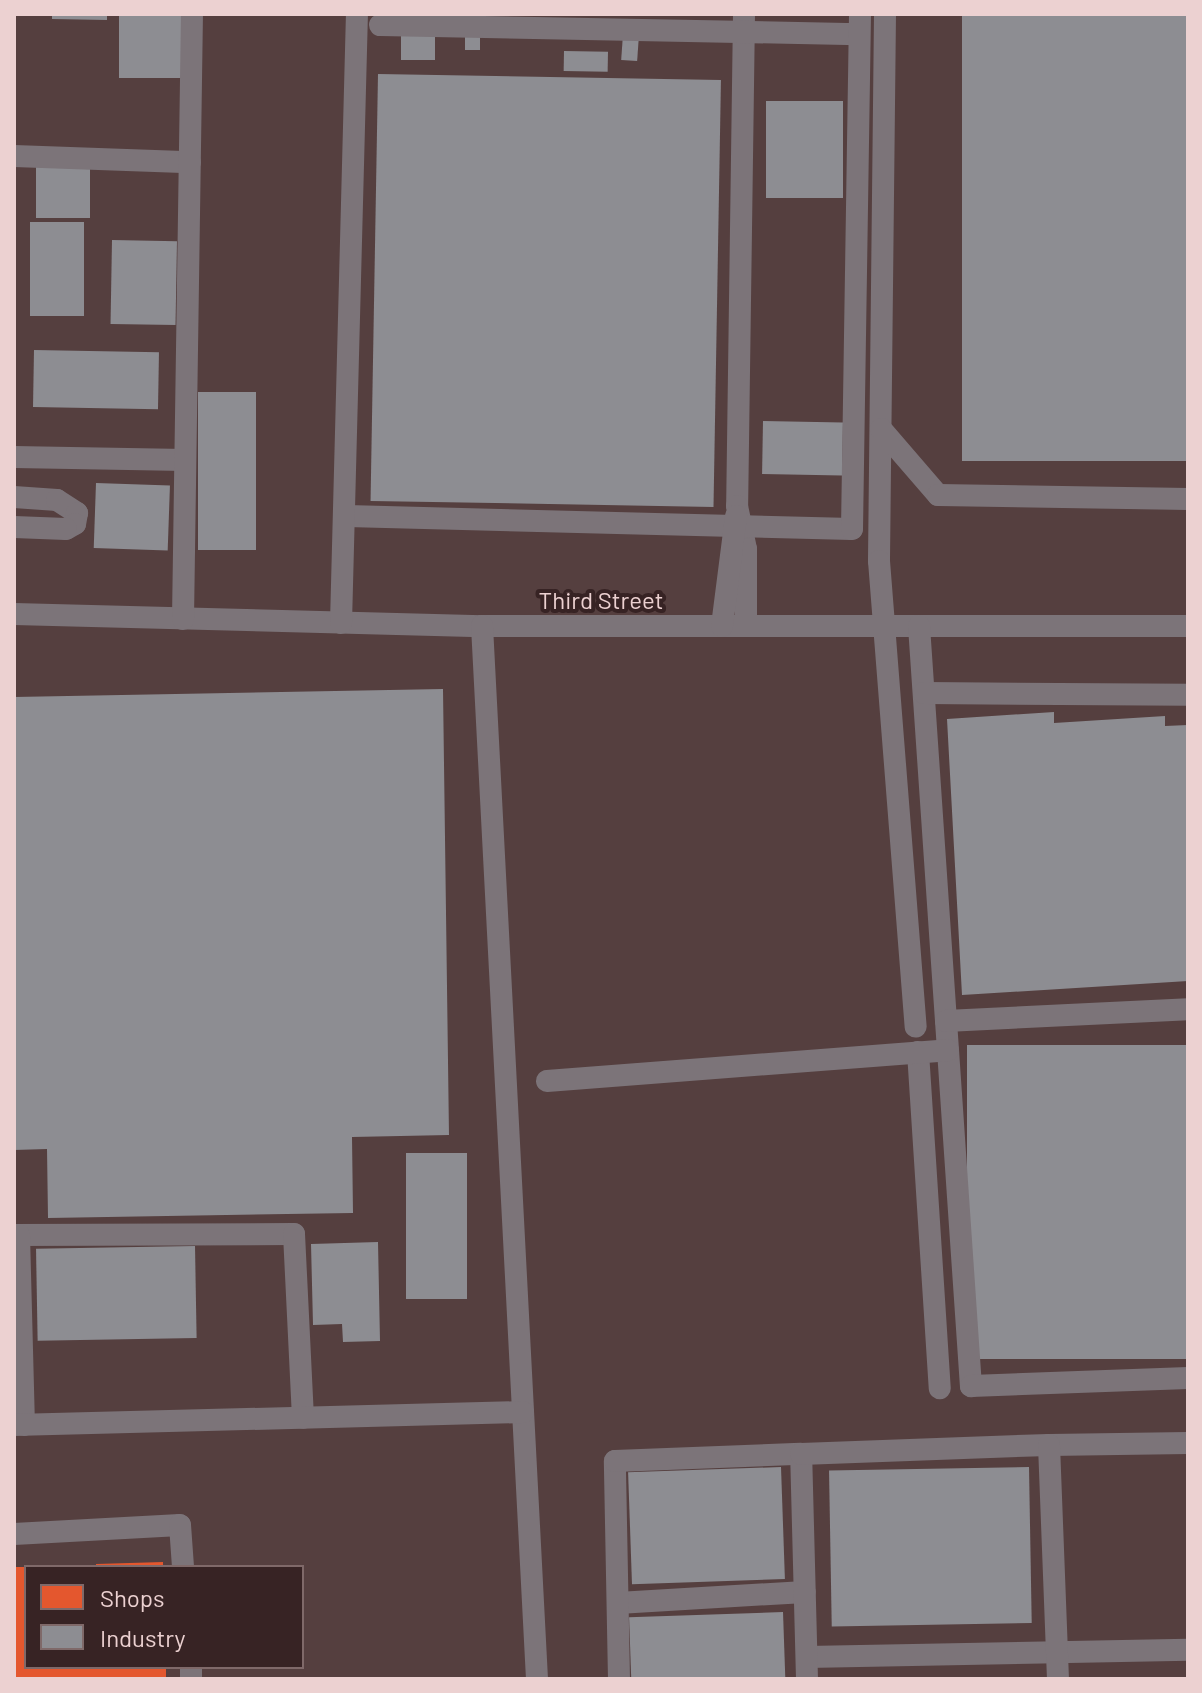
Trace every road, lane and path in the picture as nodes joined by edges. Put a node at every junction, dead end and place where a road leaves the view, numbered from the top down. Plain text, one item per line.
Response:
1 (192, 14) edge
2 (357, 14) edge
3 (885, 14) edge
4 (465, 21) edge
5 (744, 22) edge
6 (859, 24) edge
7 (380, 25) dead end
8 (14, 156) edge
9 (190, 162) junction
10 (881, 429) junction
11 (14, 457) edge
12 (185, 460) junction
13 (14, 497) edge
14 (1188, 499) edge
15 (347, 516) junction
16 (737, 520) junction
17 (14, 527) edge
18 (14, 614) edge
19 (183, 619) junction
20 (341, 623) junction
21 (482, 626) junction
22 (722, 626) junction
23 (746, 626) junction
24 (888, 626) junction
25 (919, 626) junction
26 (1188, 626) edge
27 (924, 693) junction
28 (1188, 695) edge
29 (1188, 1009) edge
30 (946, 1021) junction
31 (916, 1027) dead end
32 (948, 1050) junction
33 (918, 1052) junction
34 (547, 1081) dead end
35 (16, 1235) edge
36 (1188, 1378) edge
37 (940, 1388) dead end
38 (523, 1412) junction
39 (303, 1418) junction
40 (19, 1425) edge
41 (1188, 1443) edge
42 (1049, 1445) junction
43 (801, 1454) junction
44 (14, 1534) edge
45 (183, 1565) edge
46 (805, 1592) junction
47 (618, 1603) junction
48 (1188, 1650) edge
49 (1057, 1651) junction
50 (807, 1668) edge
51 (537, 1679) edge
52 (619, 1679) edge
53 (1058, 1679) edge

1 - 9 street
2 - 15 street
3 - 10 street
4 - 5 street
4 - 7 street
5 - 6 street
5 - 16 street
6 - 16 street
8 - 9 street
9 - 12 street
10 - 14 street
10 - 24 street
11 - 12 street
12 - 19 street
13 - 17 street
15 - 16 street
15 - 20 street
16 - 22 street
16 - 23 street
18 - 19 street, Third Street
19 - 20 street, Third Street
20 - 21 street, Third Street
21 - 22 street, Third Street
21 - 38 street
22 - 23 street, Third Street
23 - 24 street, Third Street
24 - 25 street, Third Street
24 - 31 street
25 - 26 street, Third Street
25 - 27 street
27 - 28 street
27 - 30 street
29 - 30 street
30 - 32 street
32 - 33 street
32 - 36 street
33 - 34 street
33 - 37 street
35 - 39 street
35 - 40 street
38 - 39 street
38 - 51 street
39 - 40 street
41 - 42 street
42 - 43 street
42 - 49 street
43 - 46 street
43 - 47 street
44 - 45 street
46 - 47 street
46 - 50 street
47 - 52 street
48 - 49 street
49 - 50 street
49 - 53 street

